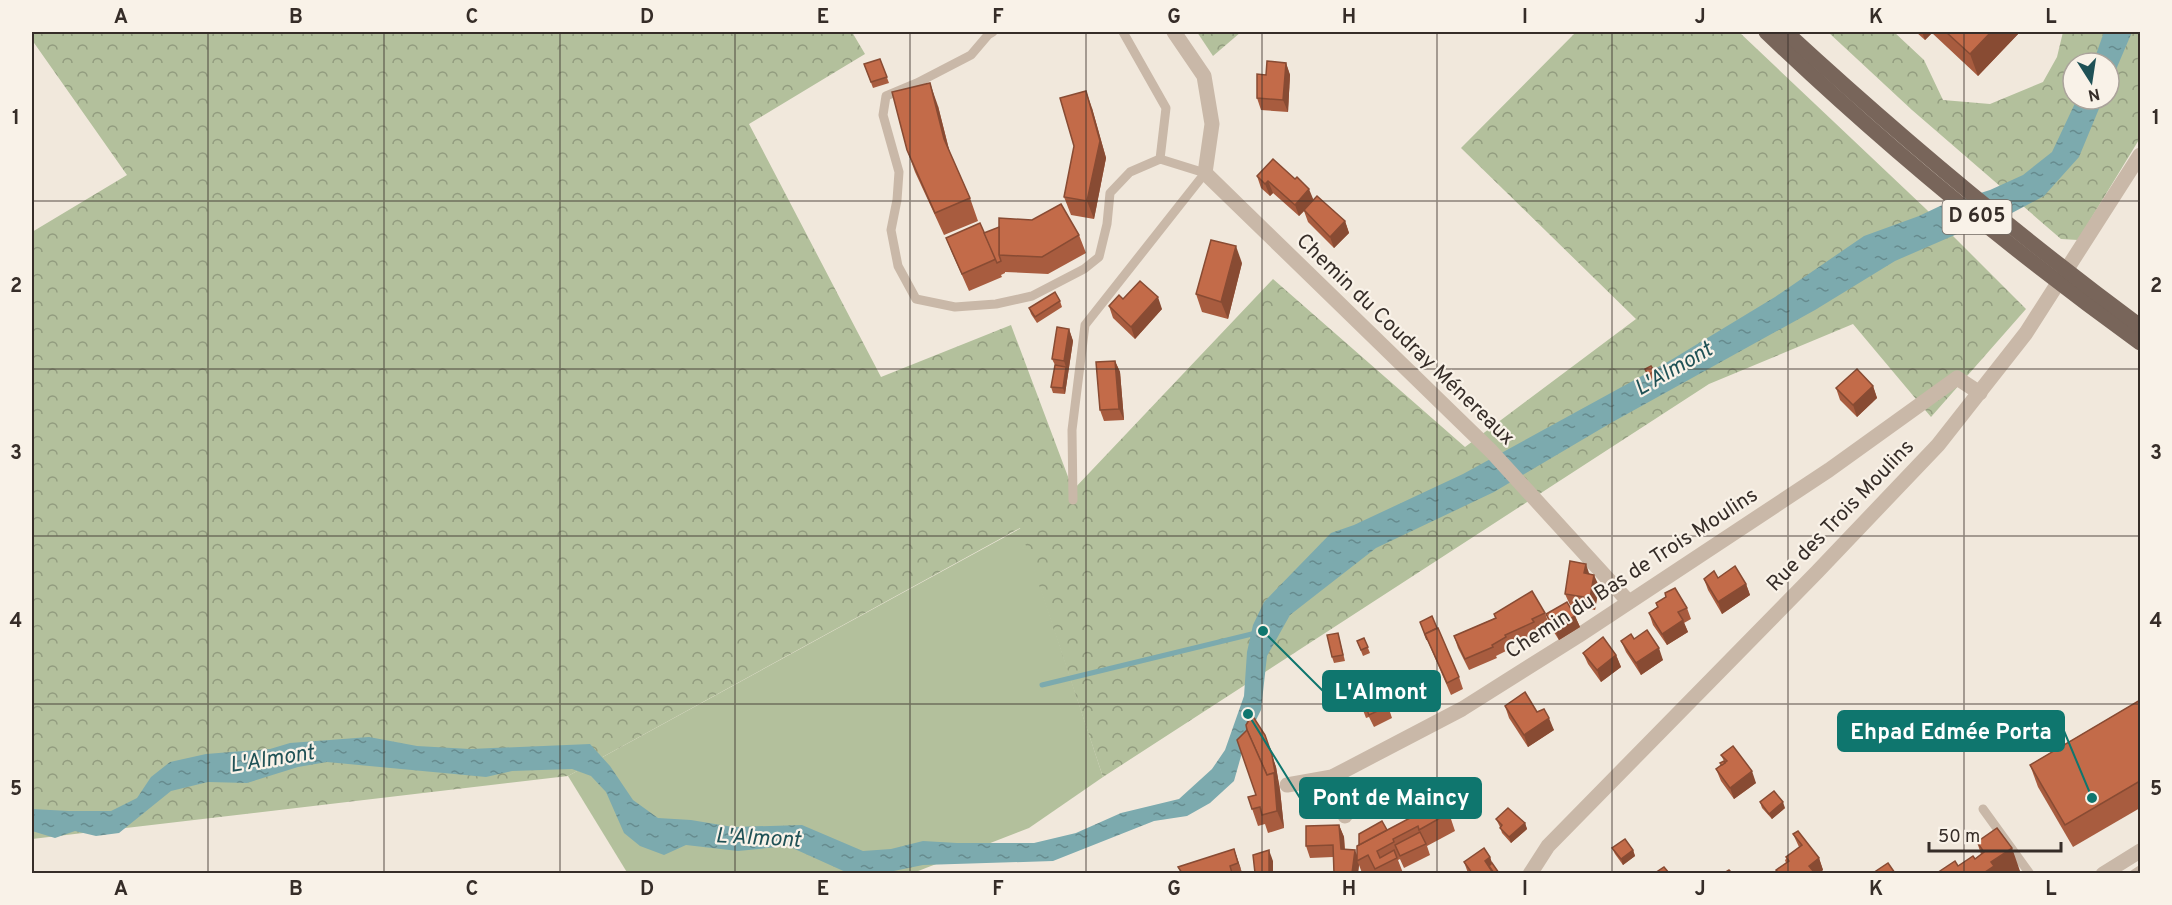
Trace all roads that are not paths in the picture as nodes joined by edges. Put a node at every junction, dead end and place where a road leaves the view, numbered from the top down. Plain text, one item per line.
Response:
1 (993, 32) edge
2 (1123, 32) edge
3 (1174, 32) edge
4 (1766, 32) edge
5 (1786, 32) edge
6 (1873, 120) junction
7 (2140, 155) edge
8 (1160, 159) junction
9 (1205, 173) junction
10 (2093, 300) junction
11 (2140, 326) edge
12 (2140, 343) edge
13 (1980, 393) junction
14 (1073, 500) dead end
15 (1628, 601) junction
16 (1332, 777) junction
17 (1287, 785) dead end
18 (1983, 809) dead end
19 (1345, 816) dead end
20 (2140, 851) edge
21 (2140, 870) edge
22 (1530, 873) edge
23 (2031, 873) edge
24 (2103, 873) edge
25 (2134, 873) edge

1 - 8 lane
2 - 8 lane
3 - 9 street
4 - 6 main road, D 605
5 - 6 main road, D 605
6 - 10 main road, D 605
7 - 13 street, Rue des Trois Moulins
8 - 9 lane
9 - 14 lane
9 - 15 street, Chemin du Coudray Ménereaux
10 - 11 main road, D 605
10 - 12 main road, D 605
13 - 15 street, Chemin du Bas de Trois Moulins
13 - 22 street, Rue des Trois Moulins
15 - 16 street, Chemin du Bas de Trois Moulins
16 - 17 street, Chemin du Bas de Trois Moulins
16 - 19 street
18 - 23 lane
20 - 24 street
21 - 25 lane

